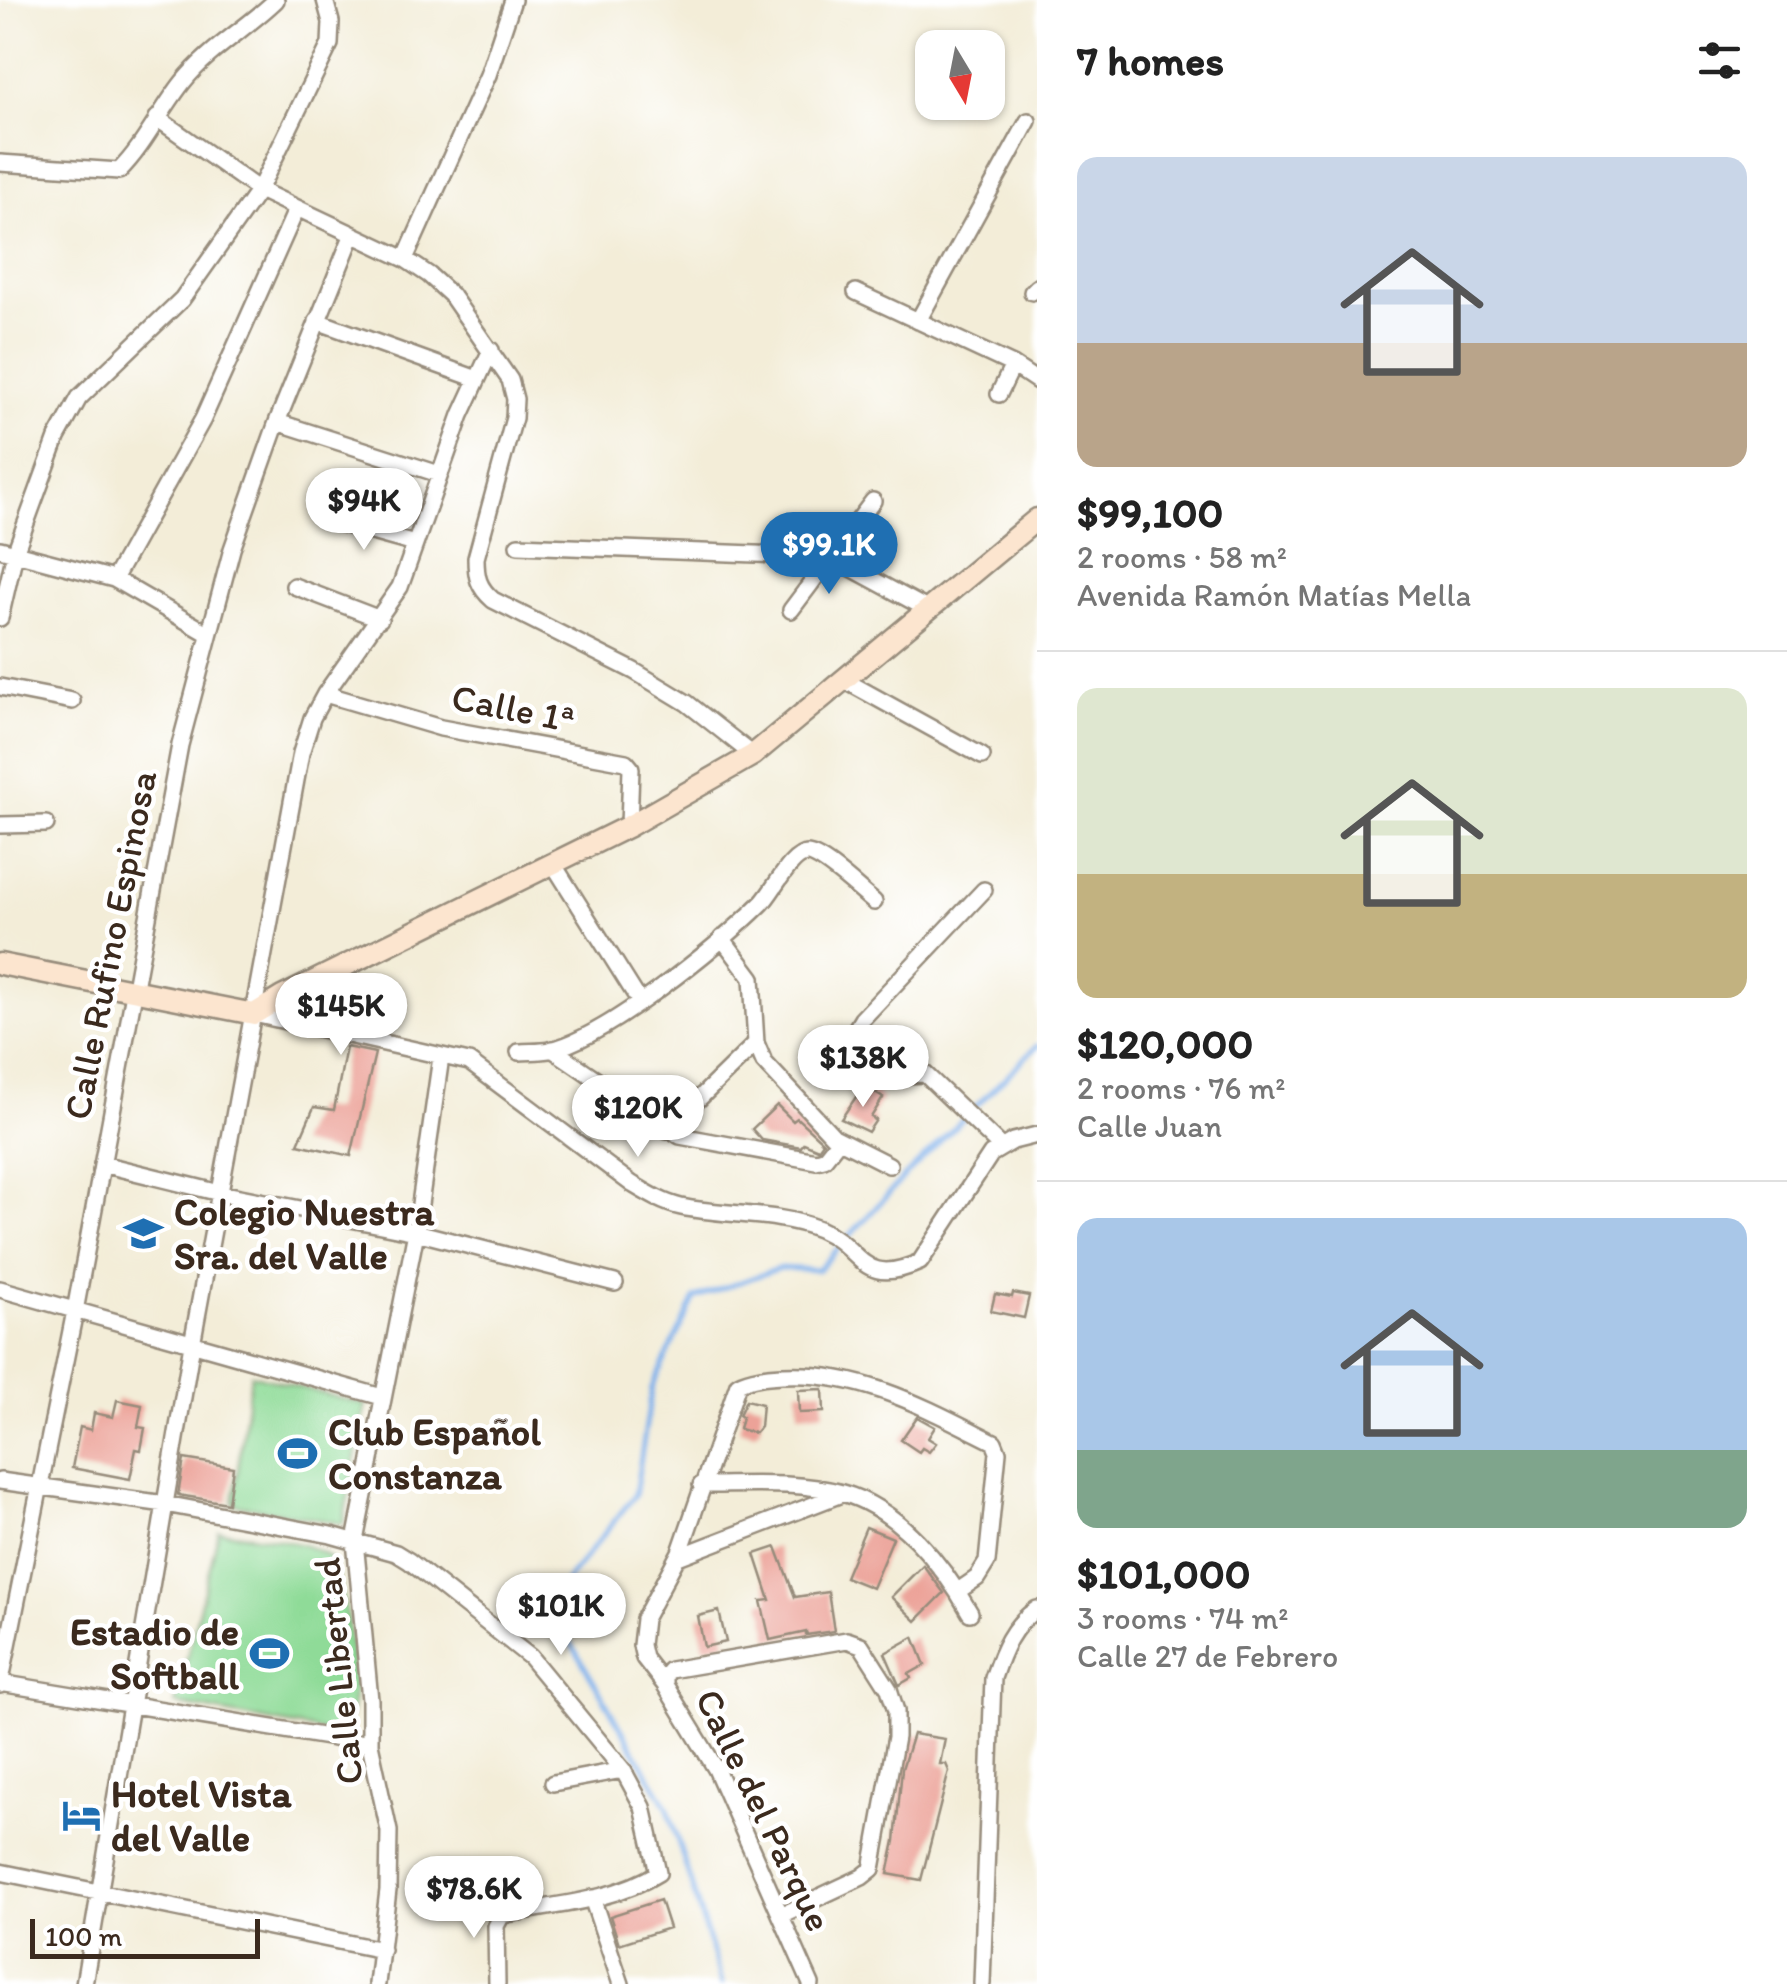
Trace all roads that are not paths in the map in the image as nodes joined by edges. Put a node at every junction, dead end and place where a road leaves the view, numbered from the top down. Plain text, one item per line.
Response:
1 (276, 0) edge
2 (325, 0) edge
3 (514, 0) edge
4 (157, 118) junction
5 (1028, 122) dead end
6 (0, 163) edge
7 (259, 190) junction
8 (297, 208) junction
9 (352, 236) junction
10 (405, 260) junction
11 (856, 292) dead end
12 (317, 320) junction
13 (918, 320) junction
14 (492, 350) junction
15 (1013, 365) junction
16 (477, 379) junction
17 (1037, 381) edge
18 (1000, 394) dead end
19 (278, 422) junction
20 (439, 474) junction
21 (873, 501) dead end
22 (325, 519) dead end
23 (1037, 520) edge
24 (415, 544) junction
25 (518, 545) dead end
26 (8, 551) edge
27 (831, 557) junction
28 (114, 579) junction
29 (294, 586) dead end
30 (926, 609) junction
31 (791, 610) dead end
32 (0, 618) edge
33 (380, 619) junction
34 (209, 634) junction
35 (844, 680) junction
36 (0, 687) edge
37 (325, 694) junction
38 (72, 701) dead end
39 (752, 755) junction
40 (982, 756) dead end
41 (46, 824) dead end
42 (0, 825) edge
43 (629, 826) junction
44 (552, 862) junction
45 (984, 890) dead end
46 (874, 902) dead end
47 (722, 938) junction
48 (0, 964) edge
49 (134, 989) junction
50 (640, 1002) junction
51 (254, 1014) junction
52 (756, 1043) junction
53 (552, 1050) junction
54 (519, 1052) dead end
55 (440, 1057) junction
56 (668, 1130) junction
57 (1037, 1135) edge
58 (839, 1140) junction
59 (1001, 1147) junction
60 (102, 1164) junction
61 (888, 1165) dead end
62 (220, 1193) junction
63 (416, 1232) junction
64 (615, 1283) dead end
65 (0, 1289) edge
66 (75, 1311) junction
67 (192, 1344) junction
68 (382, 1398) junction
69 (0, 1480) edge
70 (701, 1485) junction
71 (40, 1486) junction
72 (843, 1493) junction
73 (165, 1504) junction
74 (355, 1541) junction
75 (678, 1557) junction
76 (958, 1591) junction
77 (1037, 1609) edge
78 (970, 1614) dead end
79 (0, 1683) edge
80 (665, 1685) junction
81 (129, 1706) junction
82 (370, 1744) junction
83 (623, 1770) junction
84 (552, 1783) dead end
85 (0, 1872) edge
86 (100, 1892) junction
87 (592, 1898) junction
88 (781, 1915) junction
89 (382, 1950) junction
90 (84, 1984) edge
91 (377, 1984) edge
92 (497, 1984) edge
93 (621, 1984) edge
94 (811, 1984) edge
95 (982, 1984) edge

1 - 4 street
2 - 7 street
3 - 10 street
4 - 6 street
4 - 7 street
5 - 13 street
7 - 8 street
7 - 26 street
8 - 9 street
8 - 28 street
9 - 10 street
9 - 12 street, Calle Rufino Espinosa
10 - 14 street
11 - 13 street
12 - 16 street
12 - 19 street, Calle Rufino Espinosa
13 - 15 street
14 - 16 street
14 - 39 street
15 - 17 street
15 - 18 street
16 - 20 street
19 - 20 street
19 - 34 street, Calle Rufino Espinosa
20 - 24 street
21 - 27 street
22 - 24 street
23 - 30 street
24 - 33 street
25 - 27 street
26 - 28 street
26 - 32 street
27 - 30 street
27 - 31 street
28 - 34 street
29 - 33 street
30 - 35 street
33 - 37 street
34 - 49 street, Calle Rufino Espinosa
35 - 39 street
35 - 40 street
36 - 38 street
37 - 43 street, Calle 1ª
37 - 51 street
39 - 43 street
41 - 42 street
43 - 44 street
44 - 50 street
44 - 51 street
45 - 59 street
46 - 47 street
47 - 50 street
47 - 52 street
48 - 49 street
49 - 51 street
49 - 60 street, Calle Rufino Espinosa
50 - 53 street
51 - 55 street
51 - 62 street
52 - 56 street
52 - 58 street
53 - 54 street
53 - 56 street
55 - 59 street
55 - 63 street, Calle Libertad
56 - 58 street
57 - 59 street
58 - 61 street
60 - 62 street
60 - 66 street, Calle Rufino Espinosa
62 - 63 street
62 - 67 street
63 - 64 street
63 - 68 street, Calle Libertad
65 - 66 street
66 - 67 street
66 - 71 street, Calle Rufino Espinosa
67 - 68 street
67 - 73 street
68 - 74 street, Calle Libertad
69 - 71 street
70 - 72 street
70 - 75 street, Calle del Parque
70 - 76 street, Calle del Parque
71 - 73 street
71 - 79 street, Calle Rufino Espinosa
72 - 75 street
72 - 76 street
73 - 74 street
73 - 81 street
74 - 82 street, Calle Libertad
74 - 83 street
75 - 80 street, Calle del Parque
76 - 78 street
77 - 95 street
79 - 81 street
80 - 88 street, Calle del Parque
80 - 88 street
81 - 82 street
81 - 86 street
82 - 89 street, Calle Libertad
83 - 84 street
83 - 87 street
85 - 86 street
86 - 89 street
86 - 90 street
87 - 92 street
87 - 93 street
88 - 94 street, Calle del Parque
89 - 91 street, Calle Libertad

